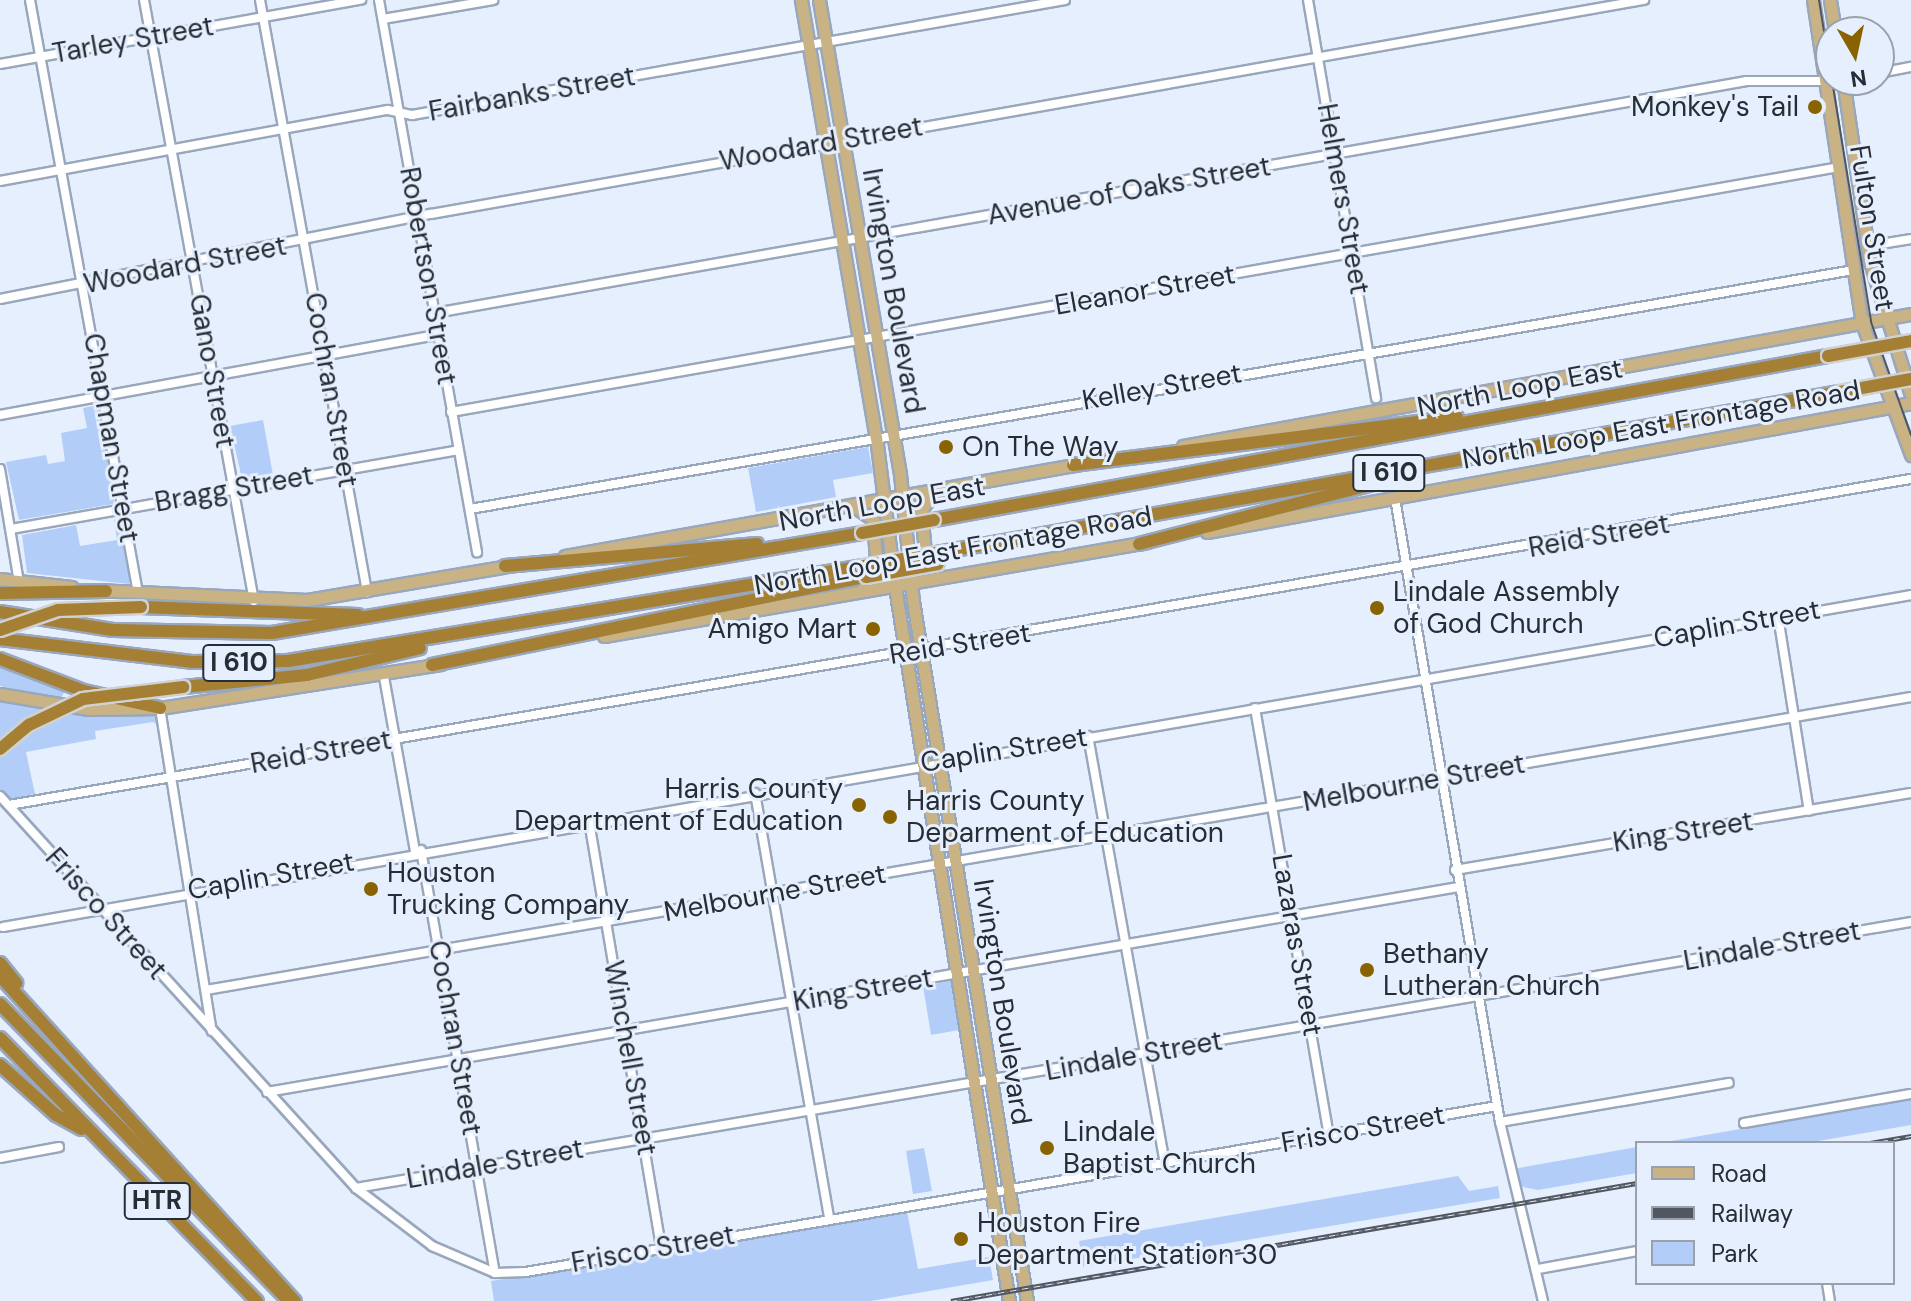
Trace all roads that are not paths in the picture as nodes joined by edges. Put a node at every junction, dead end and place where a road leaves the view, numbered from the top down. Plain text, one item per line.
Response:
1 (30, 0) edge
2 (144, 0) edge
3 (260, 0) edge
4 (361, 0) edge
5 (379, 0) edge
6 (493, 0) edge
7 (801, 0) edge
8 (819, 0) edge
9 (1065, 0) edge
10 (1308, 0) edge
11 (1644, 0) edge
12 (263, 17) junction
13 (383, 19) junction
14 (151, 36) junction
15 (826, 42) junction
16 (809, 45) junction
17 (40, 56) junction
18 (1318, 56) junction
19 (0, 64) edge
20 (1815, 81) edge
21 (1827, 96) edge
22 (1845, 96) edge
23 (400, 112) junction
24 (284, 128) junction
25 (843, 140) junction
26 (825, 144) junction
27 (172, 149) junction
28 (1335, 155) junction
29 (1839, 167) junction
30 (62, 170) junction
31 (0, 181) edge
32 (418, 218) junction
33 (859, 238) junction
34 (1911, 239) edge
35 (305, 242) junction
36 (842, 242) junction
37 (1868, 246) junction
38 (1352, 253) junction
39 (192, 263) junction
40 (1854, 270) junction
41 (82, 285) junction
42 (0, 299) edge
43 (435, 313) junction
44 (1911, 314) edge
45 (1885, 319) junction
46 (1862, 323) junction
47 (438, 335) junction
48 (876, 337) junction
49 (859, 340) junction
50 (1911, 341) edge
51 (1368, 351) junction
52 (325, 354) junction
53 (214, 376) junction
54 (1911, 379) edge
55 (1911, 395) edge
56 (104, 397) junction
57 (1376, 398) dead end
58 (1911, 403) edge
59 (1890, 407) junction
60 (1528, 411) junction
61 (451, 412) junction
62 (0, 415) edge
63 (893, 434) junction
64 (876, 437) junction
65 (457, 450) junction
66 (1514, 451) junction
67 (1911, 455) edge
68 (1073, 465) junction
69 (0, 469) edge
70 (346, 470) junction
71 (1911, 479) edge
72 (234, 489) junction
73 (935, 490) junction
74 (902, 496) junction
75 (1395, 498) junction
76 (885, 499) junction
77 (849, 506) junction
78 (124, 509) junction
79 (470, 509) junction
80 (11, 529) junction
81 (840, 537) junction
82 (1139, 544) junction
83 (477, 552) dead end
84 (505, 566) junction
85 (1406, 567) junction
86 (865, 572) junction
87 (0, 579) edge
88 (939, 579) junction
89 (19, 582) junction
90 (911, 584) junction
91 (895, 587) junction
92 (106, 591) junction
93 (367, 592) junction
94 (0, 593) edge
95 (138, 593) junction
96 (857, 593) junction
97 (1911, 595) edge
98 (254, 601) junction
99 (0, 612) edge
100 (389, 616) junction
101 (1778, 616) junction
102 (0, 630) edge
103 (477, 633) junction
104 (0, 639) edge
105 (921, 651) junction
106 (905, 654) junction
107 (0, 659) edge
108 (432, 665) junction
109 (384, 677) junction
110 (1423, 679) junction
111 (0, 694) edge
112 (1911, 697) edge
113 (160, 708) junction
114 (1255, 708) junction
115 (1794, 718) junction
116 (1088, 736) junction
117 (393, 740) junction
118 (0, 749) edge
119 (939, 761) junction
120 (923, 763) junction
121 (172, 778) junction
122 (1440, 779) junction
123 (755, 793) junction
124 (1911, 793) edge
125 (0, 796) edge
126 (9, 805) junction
127 (1274, 807) junction
128 (1809, 811) junction
129 (589, 821) junction
130 (1106, 837) junction
131 (418, 851) junction
132 (956, 862) junction
133 (940, 864) junction
134 (1455, 870) junction
135 (1459, 887) junction
136 (190, 891) junction
137 (773, 893) junction
138 (98, 906) junction
139 (1291, 916) junction
140 (606, 922) junction
141 (1911, 922) edge
142 (3, 927) dead end
143 (1127, 945) junction
144 (440, 951) junction
145 (0, 963) edge
146 (975, 971) junction
147 (959, 974) junction
148 (0, 976) edge
149 (206, 990) junction
150 (1479, 996) junction
151 (791, 1003) junction
152 (0, 1004) edge
153 (41, 1018) junction
154 (1311, 1026) junction
155 (626, 1030) junction
156 (213, 1032) junction
157 (0, 1038) edge
158 (1147, 1053) junction
159 (459, 1059) junction
160 (0, 1065) edge
161 (994, 1079) junction
162 (978, 1082) junction
163 (1729, 1083) dead end
164 (267, 1092) junction
165 (1911, 1094) edge
166 (1497, 1106) junction
167 (811, 1109) junction
168 (1500, 1122) junction
169 (1744, 1123) dead end
170 (91, 1134) junction
171 (1329, 1135) junction
172 (643, 1139) junction
173 (59, 1147) dead end
174 (0, 1158) edge
175 (1165, 1162) junction
176 (477, 1167) junction
177 (356, 1188) junction
178 (1007, 1190) junction
179 (989, 1193) junction
180 (829, 1218) junction
181 (1014, 1225) junction
182 (996, 1228) junction
183 (661, 1247) junction
184 (1635, 1251) edge
185 (1538, 1269) junction
186 (495, 1273) junction
187 (257, 1301) edge
188 (289, 1301) edge
189 (295, 1301) edge
190 (1009, 1301) edge
191 (1027, 1301) edge
192 (1543, 1301) edge

1 - 17 street, Chapman Street
2 - 14 street, Gano Street
3 - 12 street, Cochran Street
4 - 12 street, Tarley Street
5 - 13 street, Robertson Street
6 - 13 street
7 - 16 main road, Irvington Boulevard
8 - 15 main road, Irvington Boulevard
9 - 15 street, Fairbanks Street
10 - 18 street, Helmers Street
11 - 18 street, Woodard Street
12 - 14 street, Tarley Street
12 - 24 street, Cochran Street
13 - 23 street, Robertson Street
14 - 17 street, Tarley Street
14 - 27 street, Gano Street
15 - 16 street, Fairbanks Street
15 - 25 main road, Irvington Boulevard
16 - 23 street, Fairbanks Street
16 - 26 main road, Irvington Boulevard
17 - 19 street, Tarley Street
17 - 30 street, Chapman Street
18 - 25 street, Woodard Street
18 - 28 street, Helmers Street
20 - 28 street, Avenue of Oaks Street
21 - 29 main road, Fulton Street
22 - 37 main road, Fulton Street
23 - 24 street, Fairbanks Street
23 - 32 street, Robertson Street
24 - 27 street, Fairbanks Street
24 - 35 street, Cochran Street
25 - 26 street, Woodard Street
25 - 33 main road, Irvington Boulevard
26 - 32 street, Woodard Street
26 - 36 main road, Irvington Boulevard
27 - 30 street, Fairbanks Street
27 - 39 street, Gano Street
28 - 33 street, Avenue of Oaks Street
28 - 38 street, Helmers Street
29 - 38 street, Eleanor Street
29 - 40 main road, Fulton Street
30 - 31 street, Fairbanks Street
30 - 41 street, Chapman Street
32 - 35 street, Woodard Street
32 - 43 street, Robertson Street
33 - 36 street, Avenue of Oaks Street
33 - 48 main road, Irvington Boulevard
34 - 37 street
35 - 39 street, Woodard Street
35 - 52 street, Cochran Street
36 - 43 street, Avenue of Oaks Street
36 - 49 main road, Irvington Boulevard
37 - 45 main road, Fulton Street
38 - 48 street, Eleanor Street
38 - 51 street, Helmers Street
39 - 41 street, Woodard Street
39 - 53 street, Gano Street
40 - 46 main road, Fulton Street
40 - 51 street, Kelley Street
41 - 42 street, Woodard Street
41 - 56 street, Chapman Street
43 - 47 street, Robertson Street
44 - 45 main road
45 - 46 main road
45 - 55 main road, Fulton Street
46 - 59 main road, Fulton Street
46 - 68 main road
47 - 52 street
47 - 61 street, Robertson Street
48 - 49 street, Eleanor Street
48 - 63 main road, Irvington Boulevard
49 - 61 street, Eleanor Street
49 - 64 main road, Irvington Boulevard
50 - 60 highway, North Loop East / I 610, bridge
51 - 57 street, Helmers Street
51 - 63 street, Kelley Street
52 - 53 street
52 - 70 street, Cochran Street
53 - 56 street
53 - 72 street, Gano Street
54 - 66 highway, North Loop East / I 610, bridge
56 - 62 street
56 - 78 street, Chapman Street
58 - 59 main road, North Loop East Frontage Road
59 - 67 main road, Fulton Street
59 - 75 main road, North Loop East Frontage Road
60 - 68 highway
60 - 81 highway, North Loop East / I 610, bridge
61 - 65 street, Robertson Street
63 - 64 street, Kelley Street
63 - 74 main road, Irvington Boulevard
64 - 76 main road, Irvington Boulevard
64 - 79 street, Kelley Street
65 - 70 street, Bragg Street
65 - 79 street, Robertson Street
66 - 82 highway
66 - 86 highway, North Loop East / I 610, bridge
68 - 73 main road
69 - 80 street
70 - 72 street, Bragg Street
70 - 93 street, Cochran Street
71 - 85 street, Reid Street
72 - 78 street, Bragg Street
72 - 98 street, Gano Street
73 - 74 main road
73 - 88 main road
74 - 76 main road
74 - 90 main road, Irvington Boulevard
75 - 82 main road, North Loop East Frontage Road
75 - 85 street
76 - 77 main road
76 - 91 main road, Irvington Boulevard
77 - 84 main road
77 - 96 main road
78 - 80 street, Bragg Street
78 - 95 street, Chapman Street
79 - 83 street, Robertson Street
80 - 89 street
81 - 84 highway
81 - 100 highway, North Loop East / I 610
82 - 88 main road, North Loop East Frontage Road
84 - 93 main road
85 - 105 street, Reid Street
85 - 110 street
86 - 103 highway, North Loop East / I 610
86 - 108 highway
87 - 89 main road
88 - 90 main road, North Loop East Frontage Road
89 - 92 main road
90 - 91 main road, North Loop East Frontage Road
90 - 105 main road, Irvington Boulevard
91 - 96 main road, North Loop East Frontage Road
91 - 106 main road, Irvington Boulevard
92 - 94 highway
92 - 95 main road
93 - 98 main road
95 - 98 main road
96 - 108 main road, North Loop East Frontage Road
97 - 101 street, Caplin Street
99 - 100 highway, North Loop East / I 610
100 - 102 highway, bridge
101 - 110 street, Caplin Street
101 - 115 street
103 - 104 highway, North Loop East / I 610
103 - 118 highway, bridge
105 - 106 street, Reid Street
105 - 119 main road, Irvington Boulevard
106 - 117 street, Reid Street
106 - 120 main road, Irvington Boulevard
107 - 113 highway
108 - 109 main road, North Loop East Frontage Road
109 - 113 main road, North Loop East Frontage Road
109 - 117 street, Cochran Street
110 - 114 street, Caplin Street
110 - 122 street
111 - 113 main road, North Loop East Frontage Road
112 - 115 street, Melbourne Street
113 - 121 street
114 - 116 street, Caplin Street
114 - 127 street, Lazaras Street
115 - 122 street, Melbourne Street
115 - 128 street
116 - 119 street, Caplin Street
116 - 130 street
117 - 121 street, Reid Street
117 - 131 street, Cochran Street
119 - 120 street, Caplin Street
119 - 132 main road, Irvington Boulevard
120 - 123 street, Caplin Street
120 - 133 main road, Irvington Boulevard
121 - 126 street, Reid Street
121 - 136 street
122 - 127 street, Melbourne Street
122 - 134 street
123 - 129 street, Caplin Street
123 - 137 street
124 - 128 street, King Street
125 - 126 street, Frisco Street
126 - 138 street, Frisco Street
127 - 130 street, Melbourne Street
127 - 139 street, Lazaras Street
128 - 134 street, King Street
129 - 131 street, Caplin Street
129 - 140 street, Winchell Street
130 - 132 street, Melbourne Street
130 - 143 street
131 - 136 street, Caplin Street
131 - 144 street, Cochran Street
132 - 133 street, Melbourne Street
132 - 146 main road, Irvington Boulevard
133 - 137 street, Melbourne Street
133 - 147 main road, Irvington Boulevard
134 - 135 street
135 - 139 street, King Street
135 - 150 street
136 - 138 street, Caplin Street
136 - 149 street
137 - 140 street, Melbourne Street
137 - 151 street
138 - 142 street, Caplin Street
138 - 156 street, Frisco Street
139 - 143 street, King Street
139 - 154 street, Lazaras Street
140 - 144 street, Melbourne Street
140 - 155 street, Winchell Street
141 - 150 street, Lindale Street
143 - 146 street, King Street
143 - 158 street
144 - 149 street, Melbourne Street
144 - 159 street, Cochran Street
145 - 153 highway
146 - 147 street, King Street
146 - 161 main road, Irvington Boulevard
147 - 151 street, King Street
147 - 162 main road, Irvington Boulevard
148 - 153 highway
149 - 156 street
150 - 154 street, Lindale Street
150 - 166 street
151 - 155 street, King Street
151 - 167 street
152 - 188 highway
153 - 189 highway
154 - 158 street, Lindale Street
154 - 171 street, Lazaras Street
155 - 159 street, King Street
155 - 172 street, Winchell Street
156 - 164 street, Frisco Street
157 - 170 highway
158 - 161 street, Lindale Street
158 - 175 street
159 - 164 street, King Street
159 - 176 street, Cochran Street
160 - 170 highway
161 - 162 street, Lindale Street
161 - 178 main road, Irvington Boulevard
162 - 167 street, Lindale Street
162 - 179 main road, Irvington Boulevard
163 - 168 street
164 - 177 street, Frisco Street
165 - 169 street
166 - 168 street
166 - 171 street, Frisco Street
167 - 172 street, Lindale Street
167 - 180 street
168 - 185 street
170 - 187 highway, HTR
171 - 175 street, Frisco Street
172 - 176 street, Lindale Street
172 - 183 street, Winchell Street
173 - 174 street
175 - 178 street, Frisco Street
176 - 177 street, Lindale Street
176 - 186 street, Cochran Street
177 - 186 street, Frisco Street
178 - 179 street, Frisco Street
178 - 181 main road, Irvington Boulevard
179 - 180 street, Frisco Street
179 - 182 main road, Irvington Boulevard
180 - 183 street, Frisco Street
181 - 182 main road
181 - 191 main road, Irvington Boulevard
182 - 190 main road, Irvington Boulevard
183 - 186 street, Frisco Street
184 - 185 street
185 - 192 street

